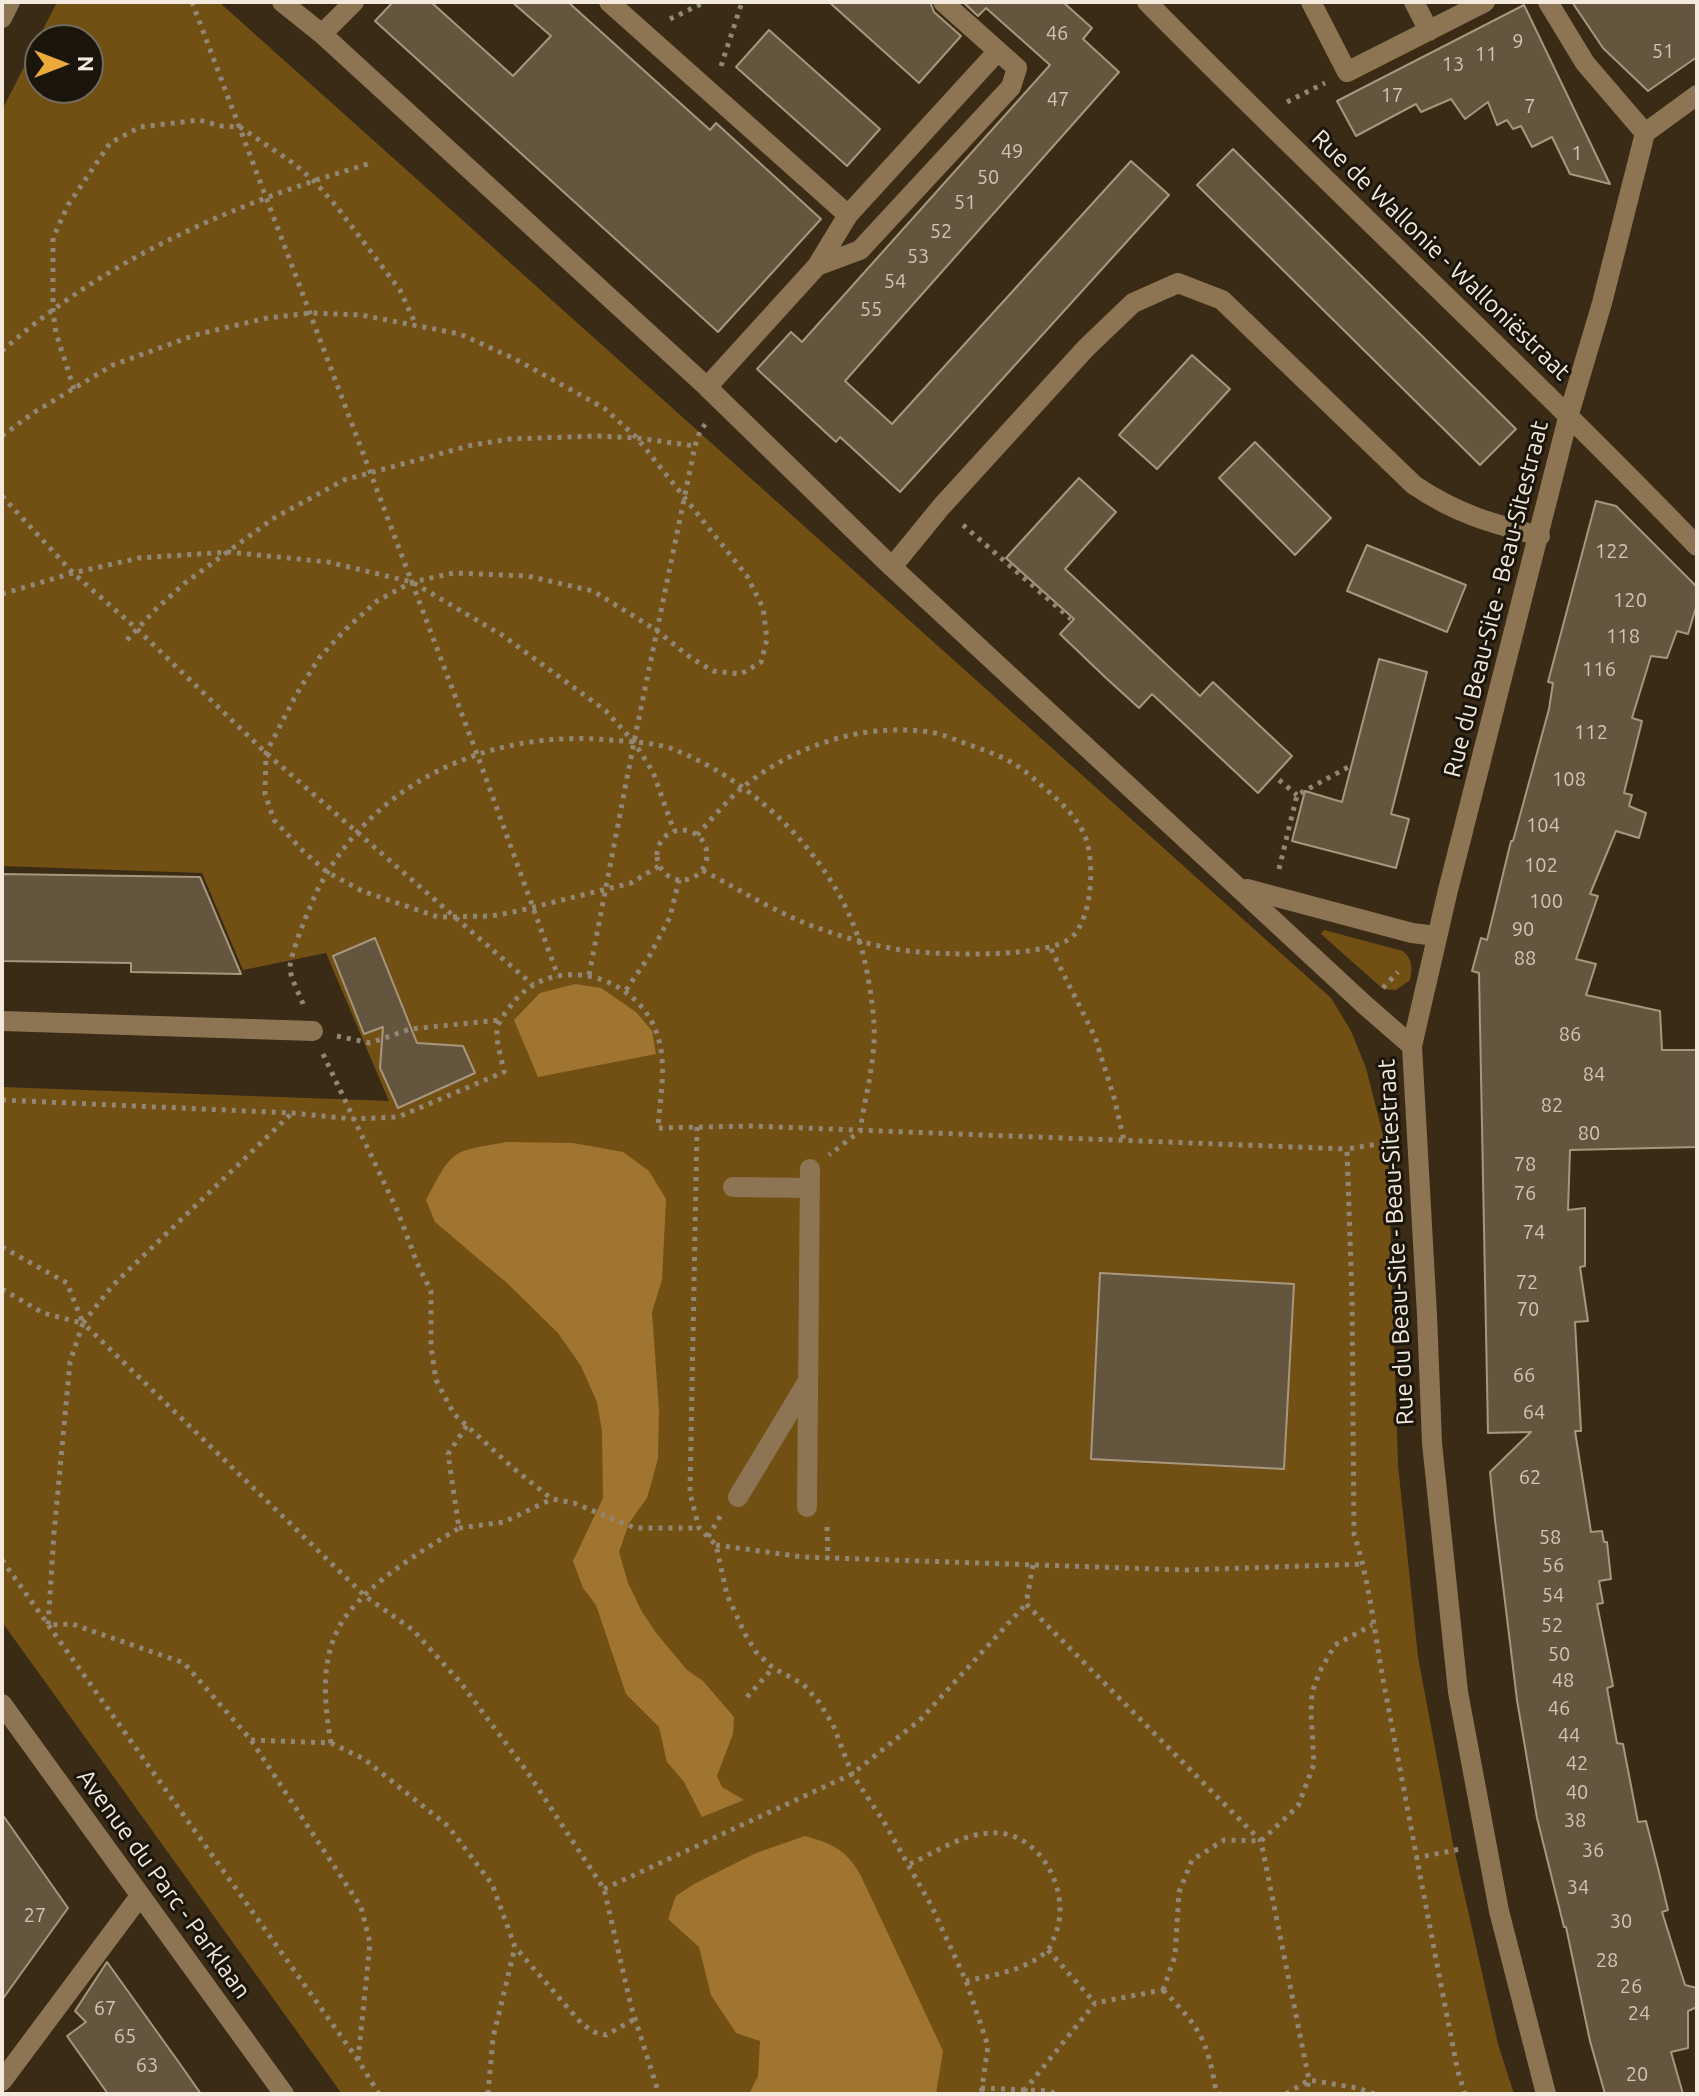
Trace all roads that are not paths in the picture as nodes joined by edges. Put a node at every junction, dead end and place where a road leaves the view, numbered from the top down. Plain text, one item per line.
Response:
1 (10, 2) edge
2 (282, 2) edge
3 (354, 2) edge
4 (609, 2) edge
5 (943, 2) edge
6 (1147, 2) edge
7 (1311, 2) edge
8 (1414, 2) edge
9 (1485, 2) edge
10 (1548, 2) edge
11 (2, 18) edge
12 (1429, 31) junction
13 (322, 34) junction
14 (997, 52) junction
15 (1697, 95) edge
16 (1645, 133) junction
17 (848, 215) junction
18 (817, 266) junction
19 (707, 387) junction
20 (1569, 414) junction
21 (1540, 536) junction
22 (1697, 546) edge
23 (892, 567) junction
24 (1239, 886) junction
25 (1437, 936) junction
26 (2, 1021) edge
27 (313, 1031) road end
28 (1412, 1046) junction
29 (733, 1187) dead end
30 (809, 1380) junction
31 (738, 1497) dead end
32 (807, 1507) dead end
33 (2, 1704) edge
34 (140, 1896) junction
35 (2, 2081) edge
36 (284, 2094) edge
37 (1546, 2094) edge

1 - 11 street
2 - 13 street
3 - 13 street
4 - 17 street
5 - 14 street
6 - 20 street, Rue de Wallonie - Walloniëstraat
7 - 12 street
8 - 12 street
9 - 12 street
10 - 16 street
13 - 19 street
14 - 17 street
14 - 18 street
15 - 16 street
16 - 20 street, Rue du Beau-Site - Beau-Sitestraat
17 - 18 street
18 - 19 street
19 - 23 street
20 - 21 street, Rue du Beau-Site - Beau-Sitestraat
20 - 22 street, Rue de Wallonie - Walloniëstraat
21 - 23 street
21 - 25 street, Rue du Beau-Site - Beau-Sitestraat
23 - 24 street
24 - 25 street
24 - 28 street
25 - 28 street, Rue du Beau-Site - Beau-Sitestraat
26 - 27 street
28 - 37 street, Rue du Beau-Site - Beau-Sitestraat
29 - 30 street
30 - 31 street
30 - 32 street
33 - 34 street, Avenue du Parc - Parklaan
34 - 35 street
34 - 36 street, Avenue du Parc - Parklaan

